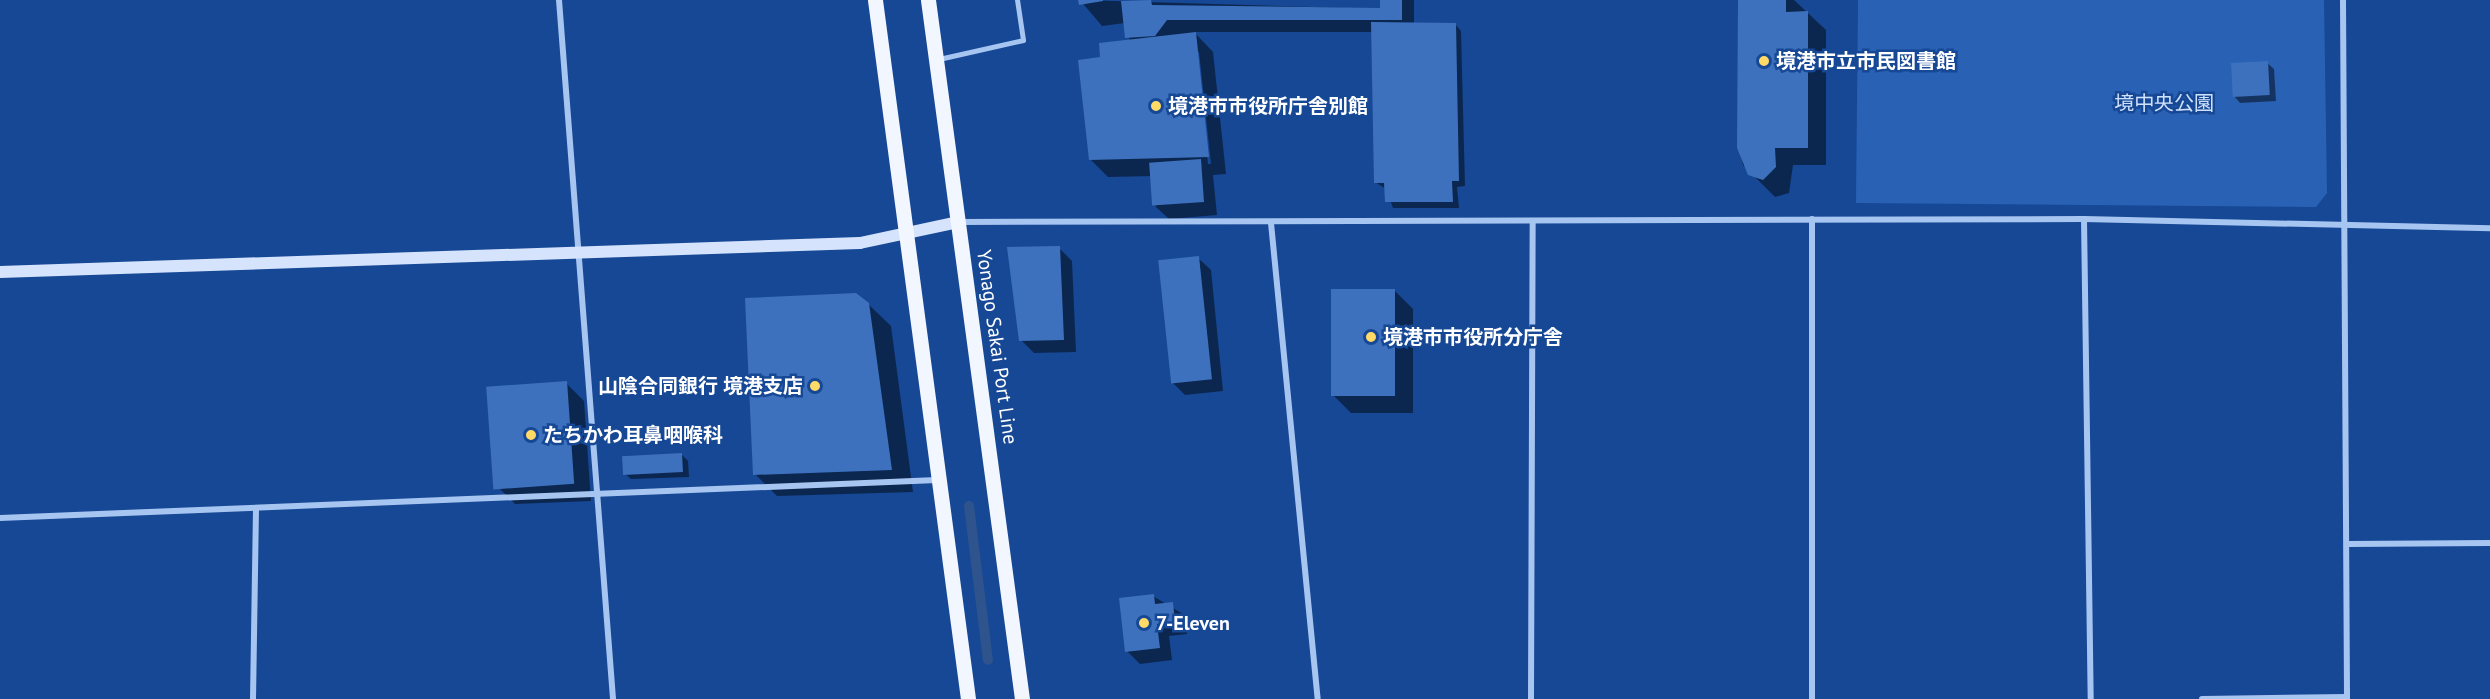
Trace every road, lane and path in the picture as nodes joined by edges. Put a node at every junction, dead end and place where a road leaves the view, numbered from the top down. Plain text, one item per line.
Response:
1 (559, 0) edge
2 (875, 0) edge
3 (928, 0) edge
4 (1017, 0) edge
5 (2343, 0) edge
6 (936, 60) junction
7 (1812, 219) junction
8 (2084, 219) junction
9 (958, 222) junction
10 (1271, 223) junction
11 (1533, 223) junction
12 (2346, 226) junction
13 (2490, 228) edge
14 (905, 237) junction
15 (579, 252) junction
16 (0, 272) edge
17 (938, 480) junction
18 (598, 496) junction
19 (255, 510) junction
20 (0, 518) edge
21 (2490, 543) edge
22 (2348, 544) junction
23 (2347, 698) edge
24 (253, 699) edge
25 (613, 699) edge
26 (968, 699) edge
27 (1022, 699) edge
28 (1318, 699) edge
29 (1531, 699) edge
30 (1812, 699) edge
31 (2091, 699) edge
32 (2202, 699) edge

1 - 15 street
2 - 14 main road
3 - 6 main road, Yonago Sakai Port Line
4 - 6 lane
5 - 12 street
6 - 9 main road, Yonago Sakai Port Line
7 - 8 street
7 - 11 street
7 - 30 street
8 - 12 street
8 - 31 street
9 - 10 street
9 - 14 street
9 - 27 main road, Yonago Sakai Port Line
10 - 11 street
10 - 28 street
11 - 29 street
12 - 13 street
12 - 22 street
14 - 15 street
14 - 17 main road
15 - 16 street
15 - 18 street
17 - 18 street
17 - 26 main road
18 - 19 street
18 - 25 street
19 - 20 street
19 - 24 street
21 - 22 street
22 - 23 street
23 - 32 street

